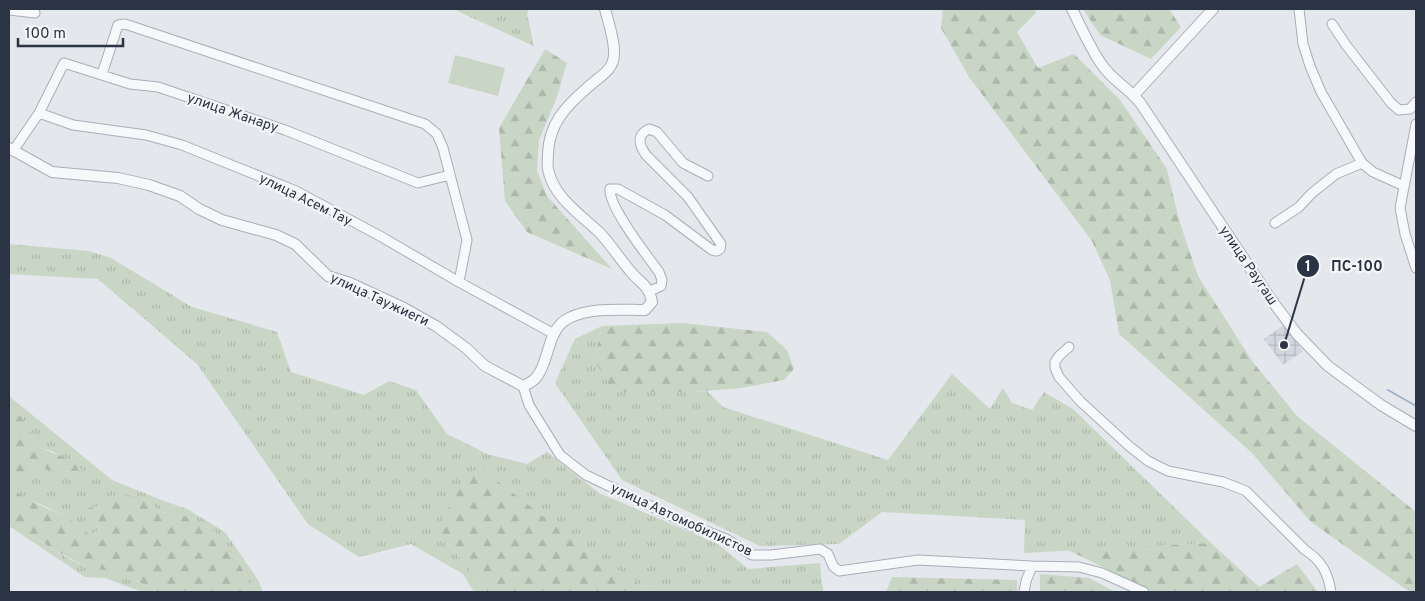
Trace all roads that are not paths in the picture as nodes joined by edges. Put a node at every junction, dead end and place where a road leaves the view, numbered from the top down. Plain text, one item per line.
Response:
1 (605, 9) edge
2 (1072, 9) edge
3 (1213, 9) edge
4 (1299, 9) edge
5 (9, 12) edge
6 (35, 13) dead end
7 (1332, 24) dead end
8 (102, 74) junction
9 (1134, 94) junction
10 (1416, 102) edge
11 (39, 113) junction
12 (1416, 124) edge
13 (11, 149) edge
14 (1362, 163) junction
15 (450, 176) junction
16 (708, 176) dead end
17 (1404, 186) junction
18 (1275, 223) dead end
19 (1416, 268) edge
20 (459, 282) junction
21 (650, 291) junction
22 (554, 334) junction
23 (1069, 347) dead end
24 (522, 386) junction
25 (1416, 426) edge
26 (1032, 566) junction
27 (1024, 592) edge
28 (1144, 592) edge
29 (1331, 592) edge

1 - 21 street
2 - 9 street, улица Раугаш
3 - 9 street
4 - 14 street
5 - 6 street
7 - 10 street
8 - 11 street, улица Жанару
8 - 15 street, улица Жанару
8 - 15 street
9 - 25 street, улица Раугаш
11 - 13 street
11 - 20 street, улица Асем Тау
12 - 17 street
13 - 24 street, улица Таужиеги
14 - 17 street
14 - 18 street
15 - 20 street
16 - 21 street
17 - 19 street
20 - 22 street, улица Асем Тау
21 - 22 street
22 - 24 street
23 - 29 street
24 - 26 street, улица Автомобилистов
26 - 27 street
26 - 28 street, улица Автомобилистов

